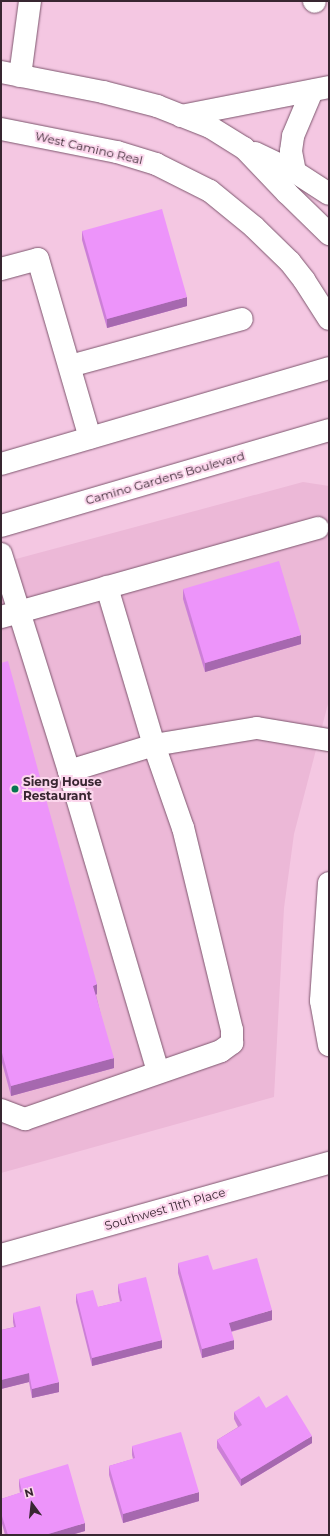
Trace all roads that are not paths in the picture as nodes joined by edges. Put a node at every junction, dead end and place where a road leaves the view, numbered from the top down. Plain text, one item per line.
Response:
1 (30, 1) edge
2 (11, 74) edge
3 (320, 89) edge
4 (181, 116) junction
5 (1, 129) edge
6 (244, 148) junction
7 (295, 172) junction
8 (329, 194) edge
9 (329, 234) edge
10 (1, 269) edge
11 (242, 319) dead end
12 (329, 319) edge
13 (70, 366) junction
14 (329, 368) edge
15 (329, 430) edge
16 (90, 438) junction
17 (1, 464) edge
18 (1, 526) edge
19 (318, 528) dead end
20 (1, 554) edge
21 (107, 586) junction
22 (10, 614) edge
23 (329, 740) edge
24 (154, 745) junction
25 (69, 771) junction
26 (329, 883) edge
27 (329, 1045) edge
28 (158, 1072) junction
29 (5, 1115) edge
30 (329, 1163) edge
31 (1, 1255) edge

1 - 2 street
2 - 4 street
3 - 4 street
3 - 7 street
4 - 6 street
5 - 12 street, West Camino Real
6 - 7 street
6 - 9 street
7 - 8 street
10 - 13 street
11 - 13 street
13 - 16 street
14 - 16 street
15 - 18 street, Camino Gardens Boulevard
16 - 17 street
19 - 21 street
20 - 22 street
21 - 22 street
21 - 24 street
22 - 25 street
23 - 24 street
24 - 25 street
24 - 28 street
25 - 28 street
26 - 27 street
28 - 29 street
30 - 31 street, Southwest 11th Place

